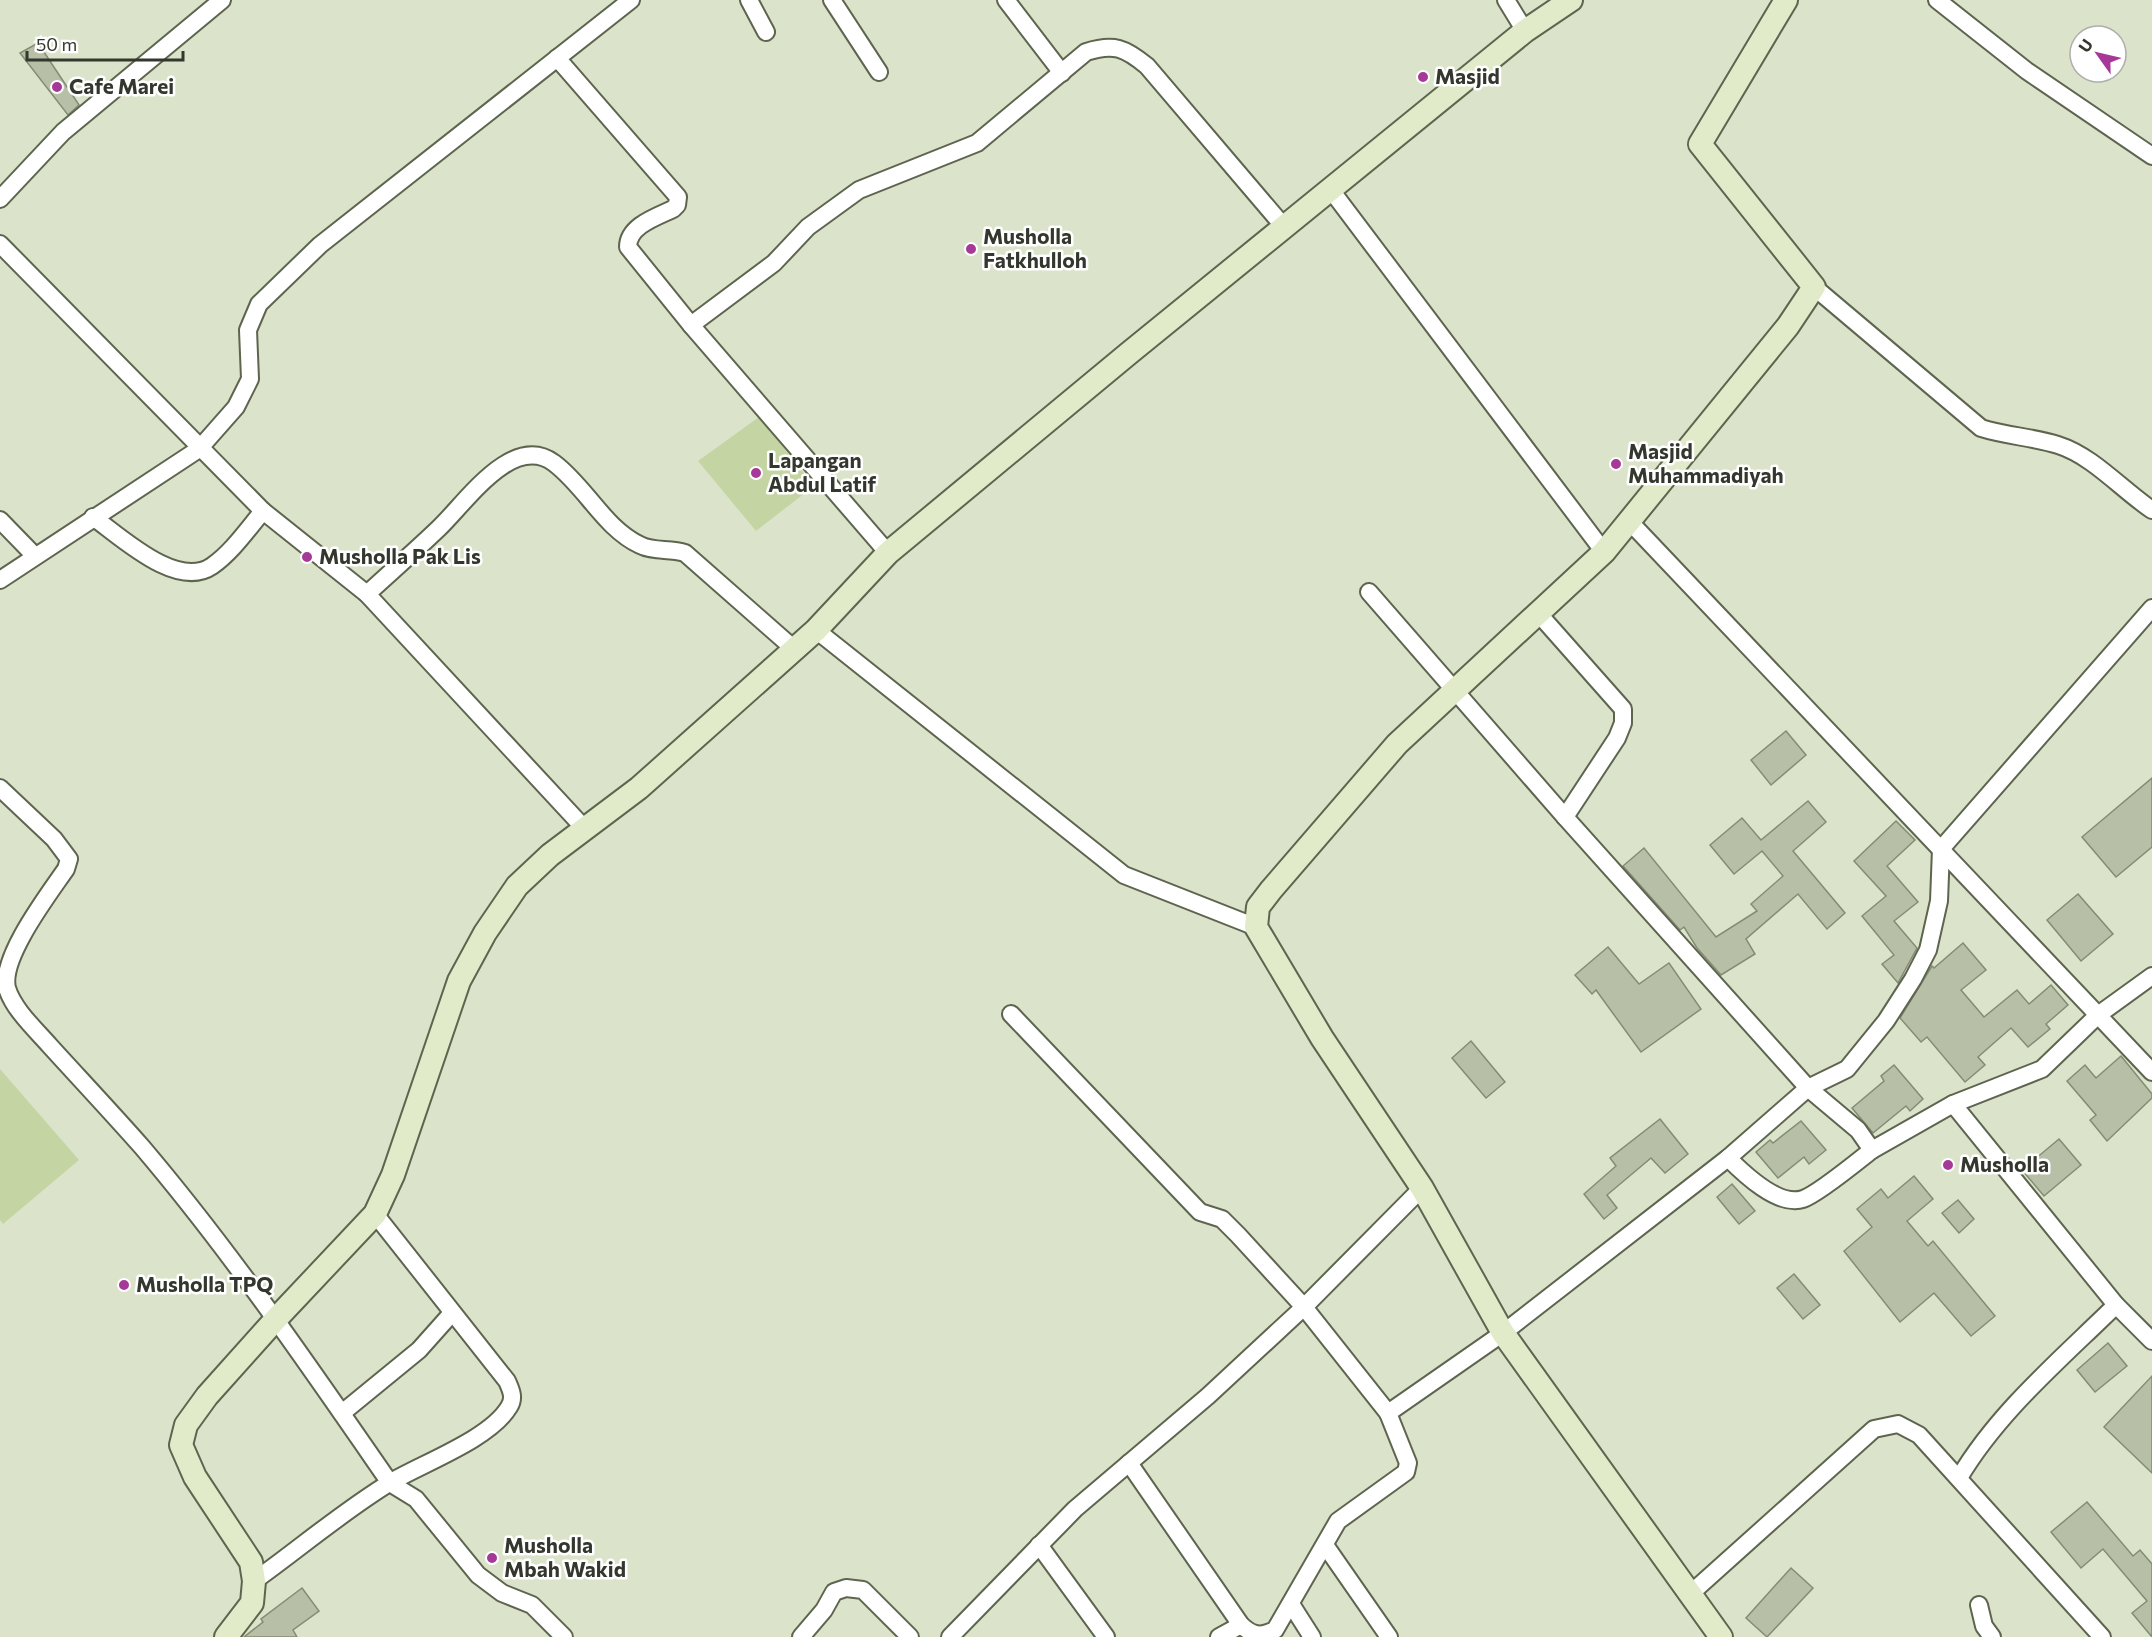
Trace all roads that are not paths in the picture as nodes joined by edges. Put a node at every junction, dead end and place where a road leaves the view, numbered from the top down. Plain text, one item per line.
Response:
1 (222, 0) edge
2 (632, 0) edge
3 (749, 0) edge
4 (832, 0) edge
5 (1006, 0) edge
6 (1506, 0) edge
7 (1571, 0) edge
8 (1786, 0) edge
9 (1937, 0) edge
10 (1525, 31) junction
11 (766, 32) dead end
12 (557, 58) junction
13 (879, 72) dead end
14 (1062, 73) junction
15 (2152, 156) edge
16 (1331, 190) junction
17 (0, 199) edge
18 (1285, 228) junction
19 (0, 244) edge
20 (1814, 287) junction
21 (691, 325) junction
22 (199, 449) junction
23 (2152, 510) edge
24 (263, 512) junction
25 (93, 517) junction
26 (0, 519) edge
27 (1630, 522) junction
28 (1604, 552) junction
29 (888, 553) junction
30 (34, 555) junction
31 (0, 580) edge
32 (1369, 592) dead end
33 (367, 594) junction
34 (2152, 608) edge
35 (1538, 613) junction
36 (816, 630) junction
37 (792, 648) junction
38 (1456, 690) junction
39 (0, 788) edge
40 (1565, 817) junction
41 (585, 829) junction
42 (1941, 849) junction
43 (1256, 927) junction
44 (2152, 976) edge
45 (1011, 1014) dead end
46 (2098, 1015) junction
47 (2152, 1072) edge
48 (1808, 1088) junction
49 (1953, 1104) junction
50 (1872, 1150) junction
51 (1728, 1158) junction
52 (1422, 1188) junction
53 (375, 1214) junction
54 (2116, 1305) junction
55 (1304, 1307) junction
56 (452, 1313) junction
57 (276, 1318) junction
58 (1503, 1333) junction
59 (2152, 1341) edge
60 (342, 1413) junction
61 (1389, 1413) junction
62 (1129, 1463) junction
63 (1959, 1478) junction
64 (390, 1483) junction
65 (1039, 1545) junction
66 (1325, 1545) junction
67 (254, 1581) junction
68 (1689, 1595) junction
69 (1291, 1604) junction
70 (1979, 1605) dead end
71 (1241, 1625) junction
72 (226, 1637) edge
73 (564, 1637) edge
74 (801, 1637) edge
75 (910, 1637) edge
76 (950, 1637) edge
77 (1106, 1637) edge
78 (1220, 1637) edge
79 (1312, 1637) edge
80 (1389, 1637) edge
81 (1721, 1637) edge
82 (1992, 1637) edge
83 (2102, 1637) edge

1 - 17 street
2 - 12 street
3 - 11 street
4 - 13 street
5 - 14 street
6 - 10 street
7 - 10 street
8 - 20 street
9 - 15 street
10 - 16 street
12 - 21 street
12 - 22 street
14 - 18 street
14 - 21 street
16 - 18 street
16 - 28 street
18 - 29 street
19 - 22 street
20 - 23 street
20 - 27 street
21 - 29 street
22 - 24 street
22 - 25 street
24 - 25 street
24 - 33 street
25 - 30 street
26 - 30 street
27 - 28 street
27 - 42 street
28 - 35 street
29 - 36 street
30 - 31 street
32 - 38 street
33 - 37 street
33 - 41 street
34 - 42 street
35 - 38 street
35 - 40 street
36 - 37 street
36 - 43 street
37 - 41 street
38 - 40 street
38 - 43 street
39 - 57 street
40 - 48 street
41 - 53 street
42 - 46 street
42 - 48 street
43 - 52 street
44 - 46 street
45 - 55 street
46 - 47 street
46 - 49 street
48 - 50 street
48 - 51 street
49 - 50 street
49 - 54 street
50 - 51 street
51 - 58 street
52 - 55 street
52 - 58 street
53 - 56 street
53 - 57 street
54 - 59 street
54 - 63 street
55 - 61 street
55 - 62 street
56 - 60 street
56 - 64 street
57 - 60 street
57 - 67 street
58 - 61 street
58 - 68 street
60 - 64 street
61 - 66 street
62 - 65 street
62 - 71 street
63 - 68 street
63 - 83 street
64 - 67 street
64 - 73 street
65 - 76 street
65 - 77 street
66 - 69 street
66 - 80 street
67 - 72 street
68 - 81 street
69 - 71 street
69 - 79 street
70 - 82 street
71 - 78 street
74 - 75 street

